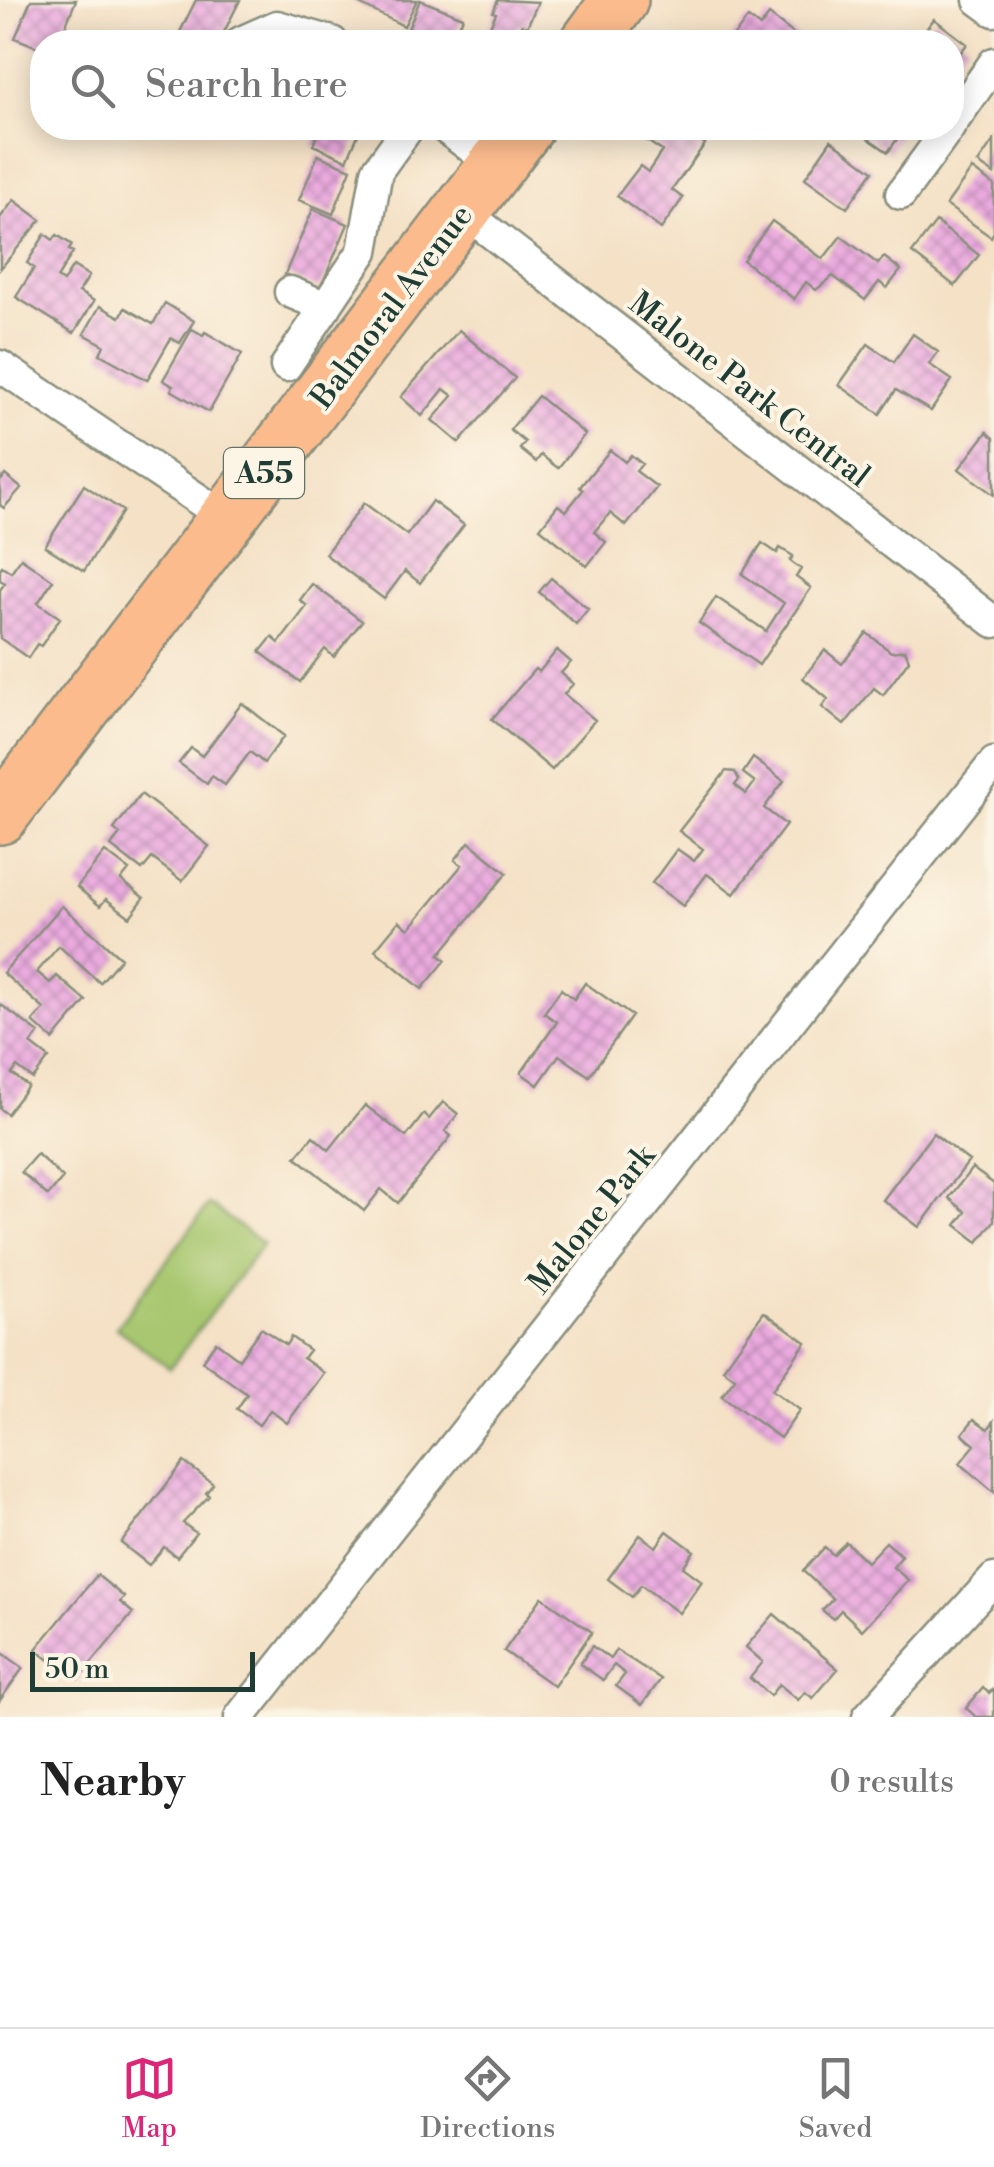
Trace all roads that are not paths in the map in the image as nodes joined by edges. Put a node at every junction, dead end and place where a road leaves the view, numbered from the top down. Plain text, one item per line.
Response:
1 (620, 0) edge
2 (978, 0) edge
3 (994, 11) edge
4 (276, 13) edge
5 (255, 30) edge
6 (309, 30) edge
7 (597, 30) edge
8 (994, 64) edge
9 (964, 106) edge
10 (400, 140) edge
11 (486, 140) edge
12 (940, 140) edge
13 (510, 147) edge
14 (902, 194) dead end
15 (463, 211) junction
16 (290, 292) dead end
17 (326, 307) junction
18 (0, 366) edge
19 (286, 366) dead end
20 (229, 520) junction
21 (994, 622) edge
22 (994, 764) edge
23 (0, 816) edge
24 (994, 1579) edge
25 (240, 1717) edge
26 (868, 1717) edge

1 - 7 highway
2 - 3 street
4 - 5 street
4 - 6 street
8 - 9 street
10 - 17 street
11 - 13 street
12 - 14 street
13 - 15 highway, Balmoral Avenue / A55
15 - 20 highway, Balmoral Avenue / A55
15 - 21 street, Malone Park Central
16 - 17 street
17 - 19 street
18 - 20 street
20 - 23 highway, Balmoral Avenue / A55
22 - 25 street, Malone Park
24 - 26 street

